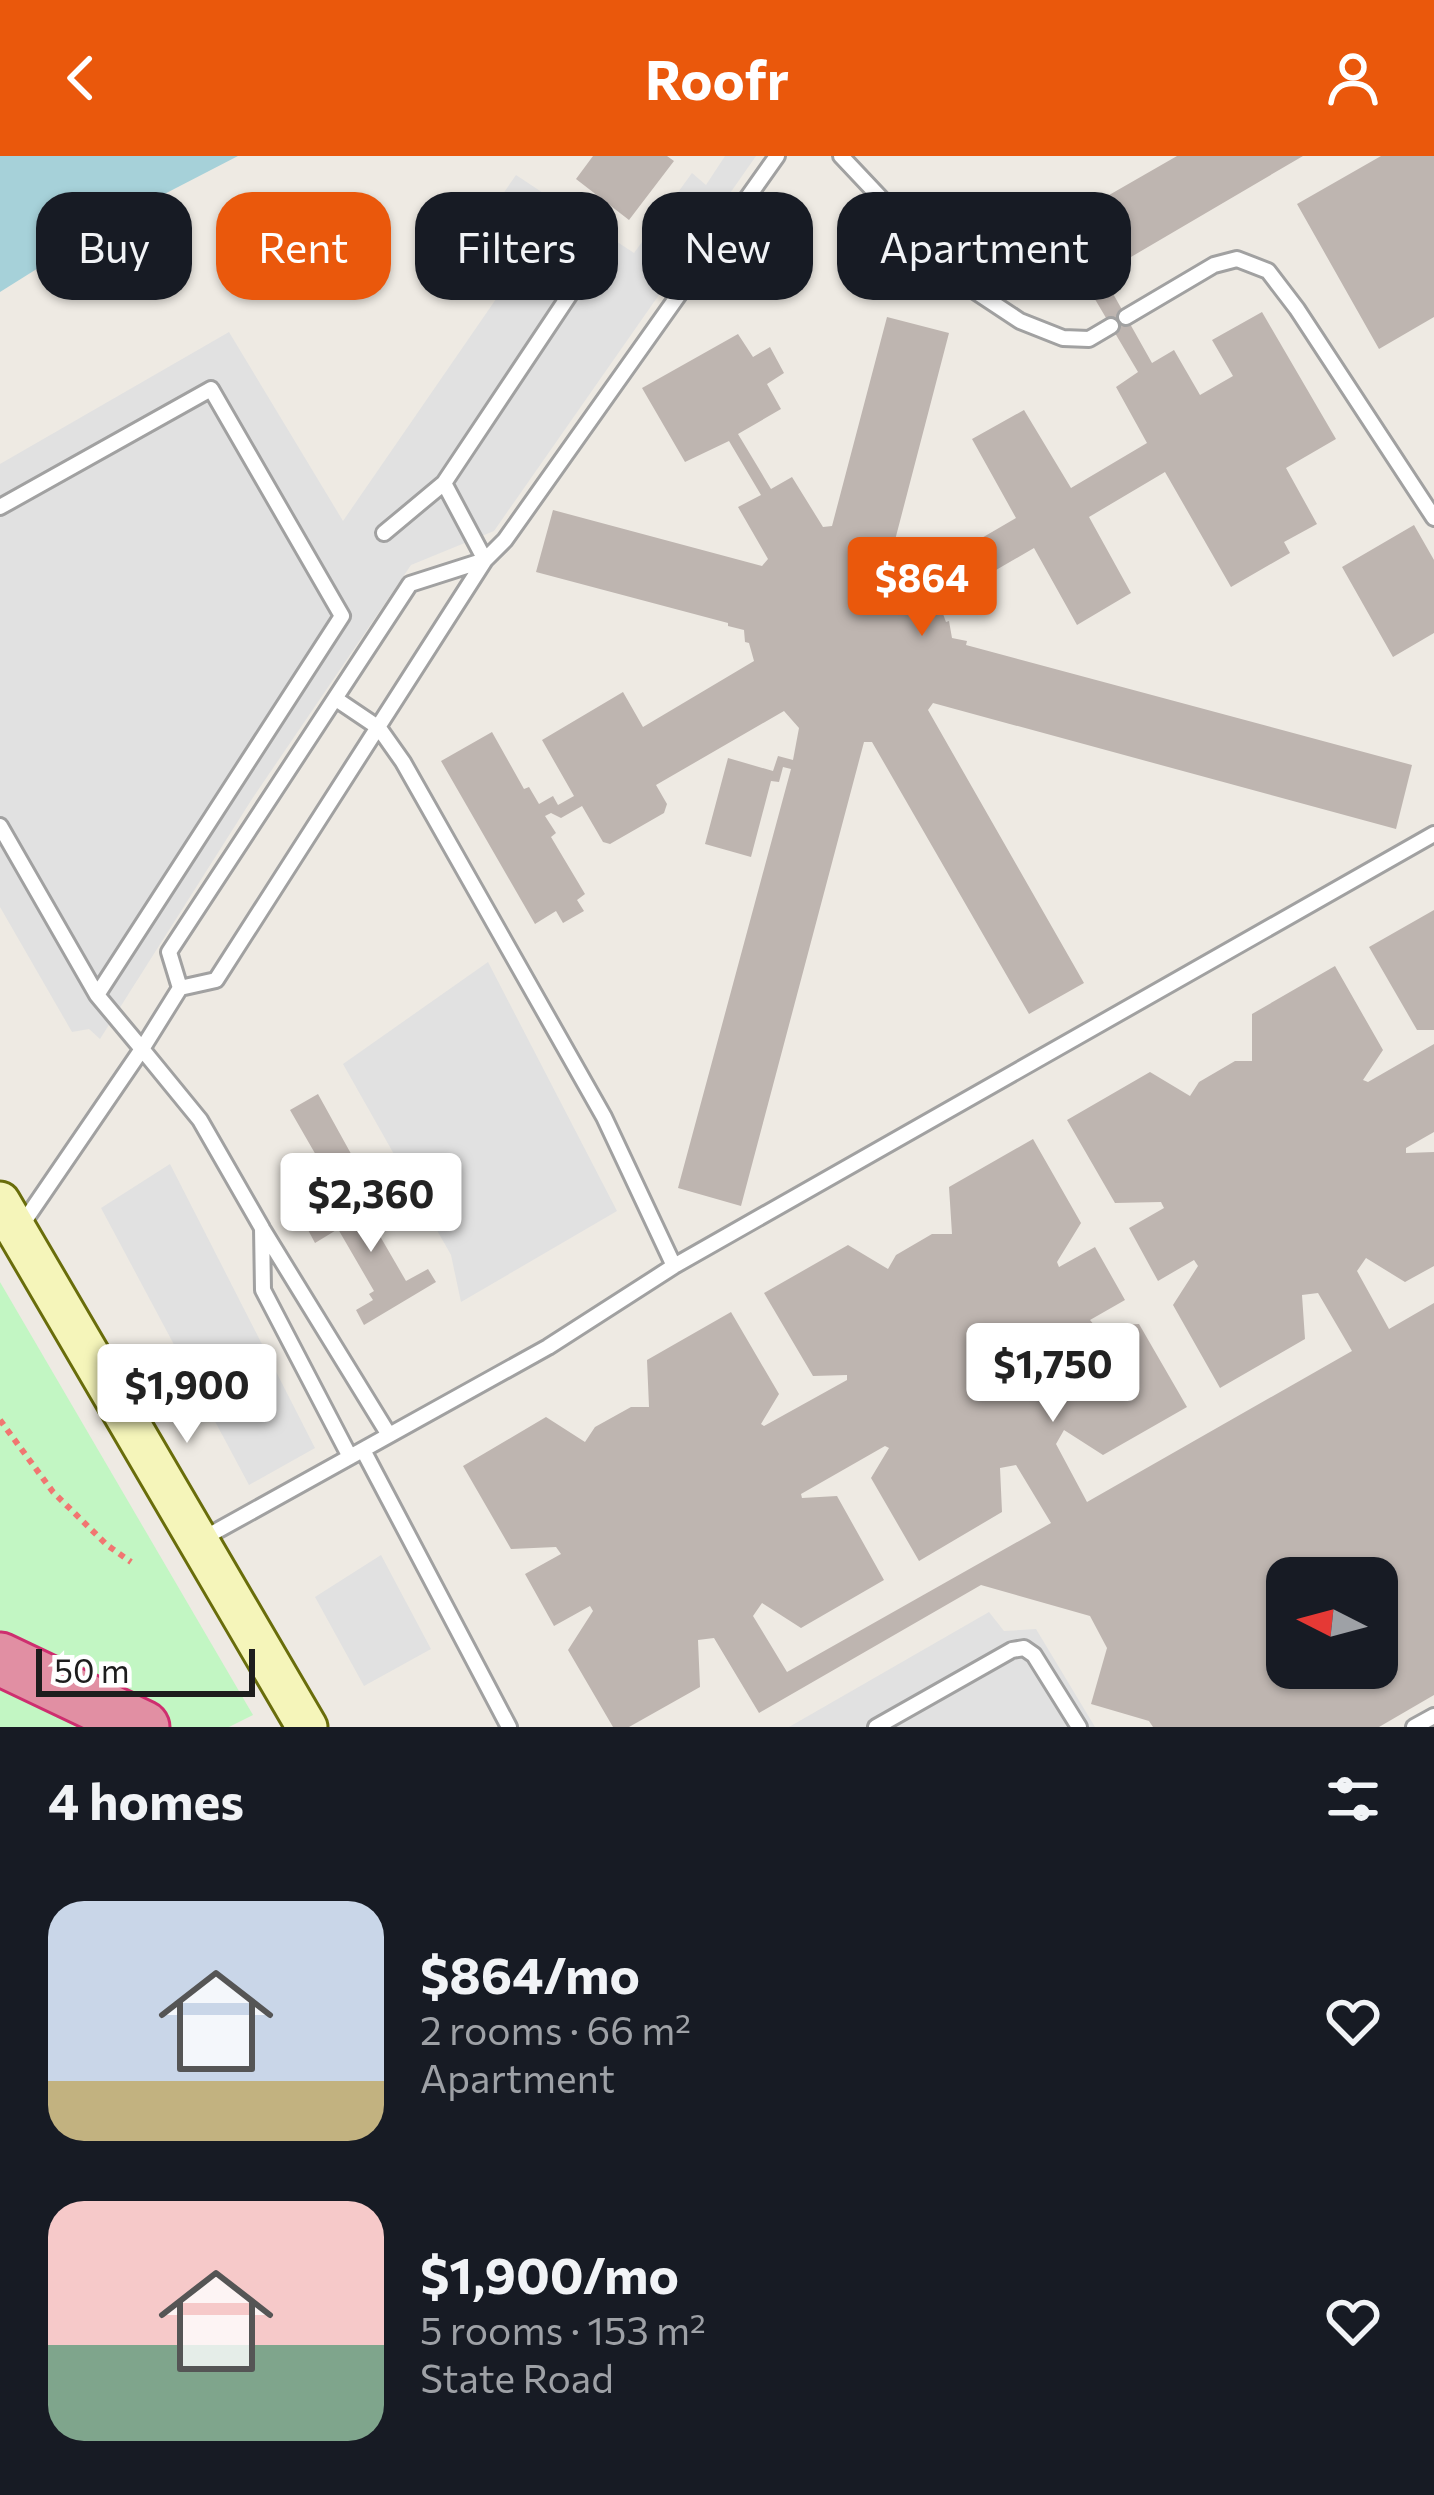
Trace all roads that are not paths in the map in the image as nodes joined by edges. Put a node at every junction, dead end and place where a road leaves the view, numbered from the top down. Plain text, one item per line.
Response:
1 (777, 156) edge
2 (842, 156) edge
3 (566, 300) edge
4 (1126, 317) dead end
5 (1111, 326) dead end
6 (444, 484) junction
7 (0, 507) edge
8 (1434, 518) edge
9 (384, 533) dead end
10 (485, 560) junction
11 (336, 699) junction
12 (379, 728) junction
13 (0, 826) edge
14 (1434, 834) edge
15 (180, 988) junction
16 (97, 995) junction
17 (142, 1049) junction
18 (9, 1216) edge
19 (262, 1228) junction
20 (674, 1266) junction
21 (388, 1436) junction
22 (356, 1454) junction
23 (199, 1541) junction
24 (0, 1659) edge
25 (1434, 1716) edge
26 (143, 1727) edge
27 (307, 1727) edge
28 (509, 1727) edge
29 (876, 1727) edge
30 (1079, 1727) edge
31 (1414, 1727) edge

1 - 10 lane
2 - 5 lane
3 - 6 lane
4 - 8 lane
6 - 9 lane
6 - 10 lane
7 - 16 lane
10 - 11 lane
10 - 12 lane
11 - 12 lane
11 - 15 lane
12 - 15 lane
12 - 20 lane
13 - 16 lane
14 - 20 lane
15 - 17 lane
16 - 17 lane
17 - 18 lane
17 - 19 lane
18 - 23 main road
19 - 21 lane
19 - 22 lane
20 - 21 lane
21 - 22 lane
22 - 23 lane
22 - 28 lane
23 - 27 main road
24 - 26 highway
25 - 31 lane
29 - 30 lane

